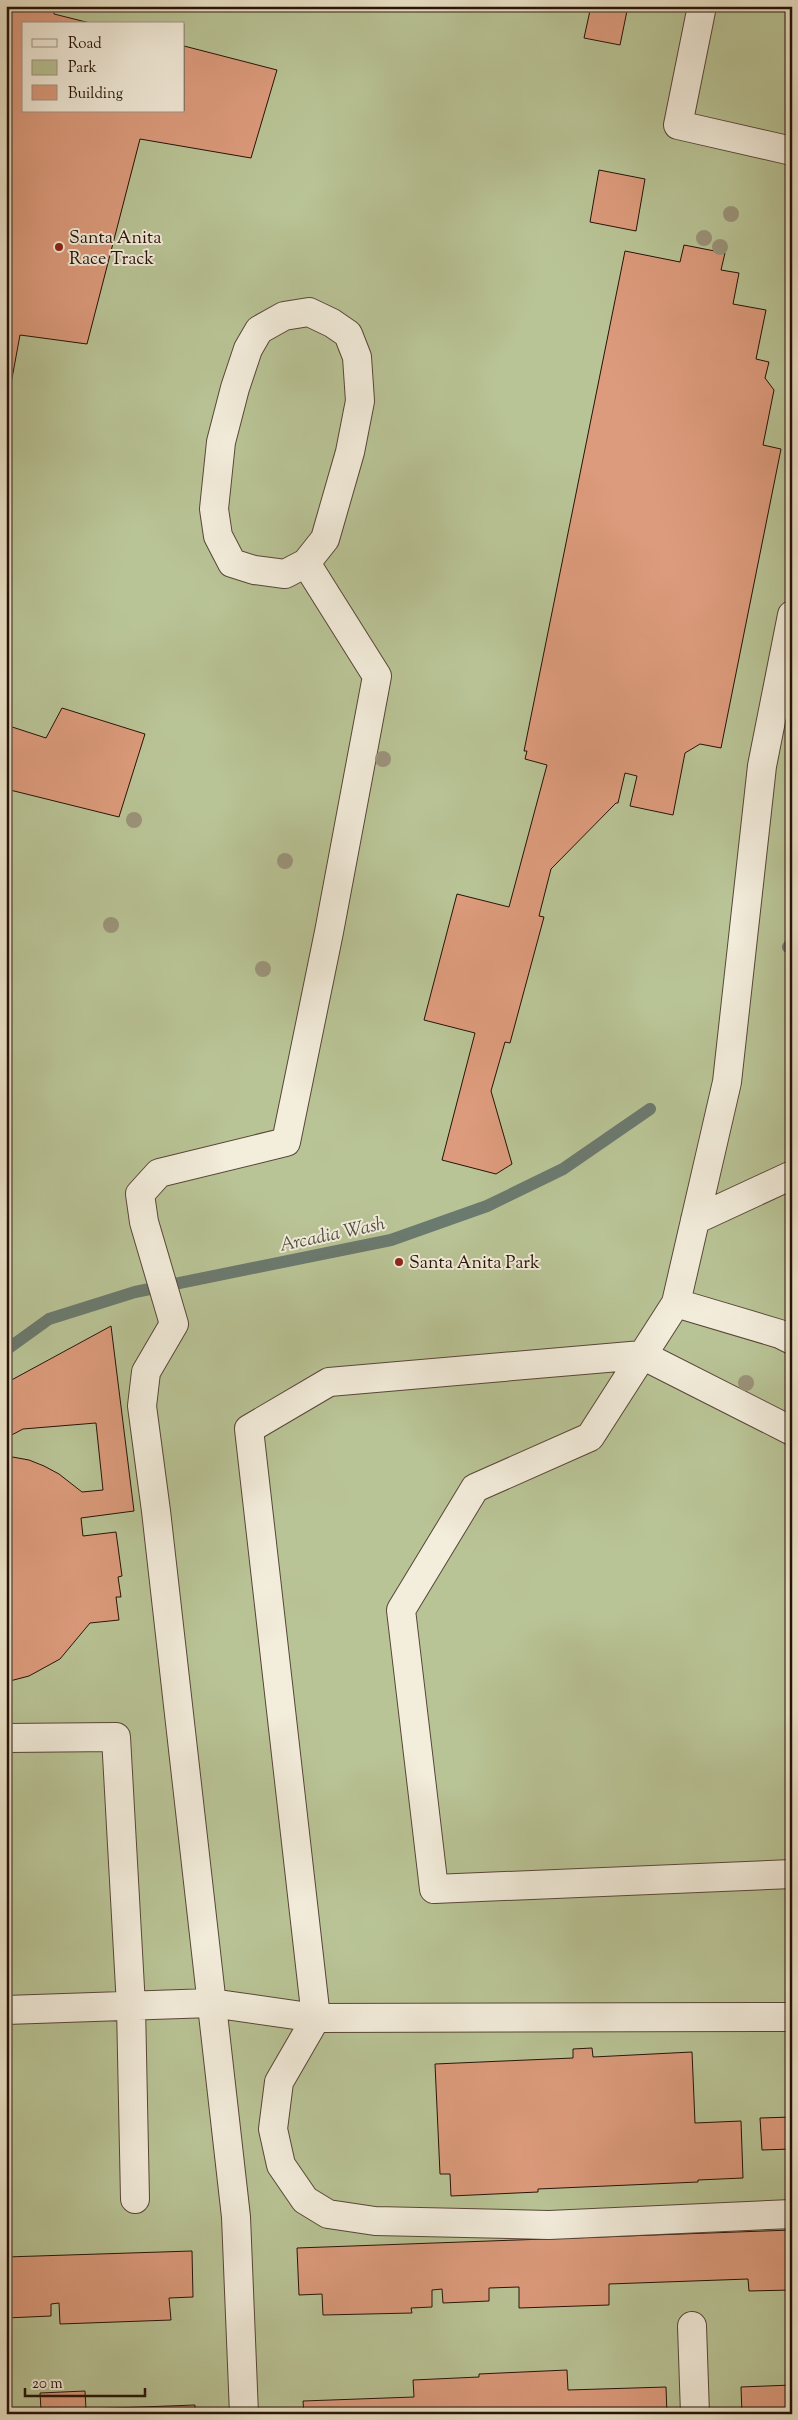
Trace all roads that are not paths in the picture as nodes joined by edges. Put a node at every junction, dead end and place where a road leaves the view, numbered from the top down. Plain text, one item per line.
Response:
1 (702, 6) edge
2 (792, 151) edge
3 (306, 563) junction
4 (792, 615) edge
5 (792, 1175) edge
6 (695, 1220) junction
7 (676, 1303) junction
8 (792, 1340) edge
9 (642, 1356) junction
10 (792, 1431) edge
11 (6, 1738) edge
12 (792, 1874) edge
13 (211, 2003) junction
14 (131, 2006) junction
15 (6, 2010) edge
16 (792, 2017) edge
17 (316, 2018) junction
18 (135, 2199) dead end
19 (792, 2214) edge
20 (692, 2326) dead end
21 (244, 2414) edge
22 (695, 2414) edge

1 - 2 lane
3 - 3 lane
3 - 13 lane
4 - 6 lane
5 - 6 lane
6 - 7 lane
7 - 8 lane
7 - 9 lane
9 - 10 lane
9 - 12 lane
9 - 17 lane
11 - 14 lane
13 - 14 lane
13 - 17 lane
13 - 21 lane
14 - 15 lane
14 - 18 lane
16 - 17 lane
17 - 19 lane
20 - 22 lane

